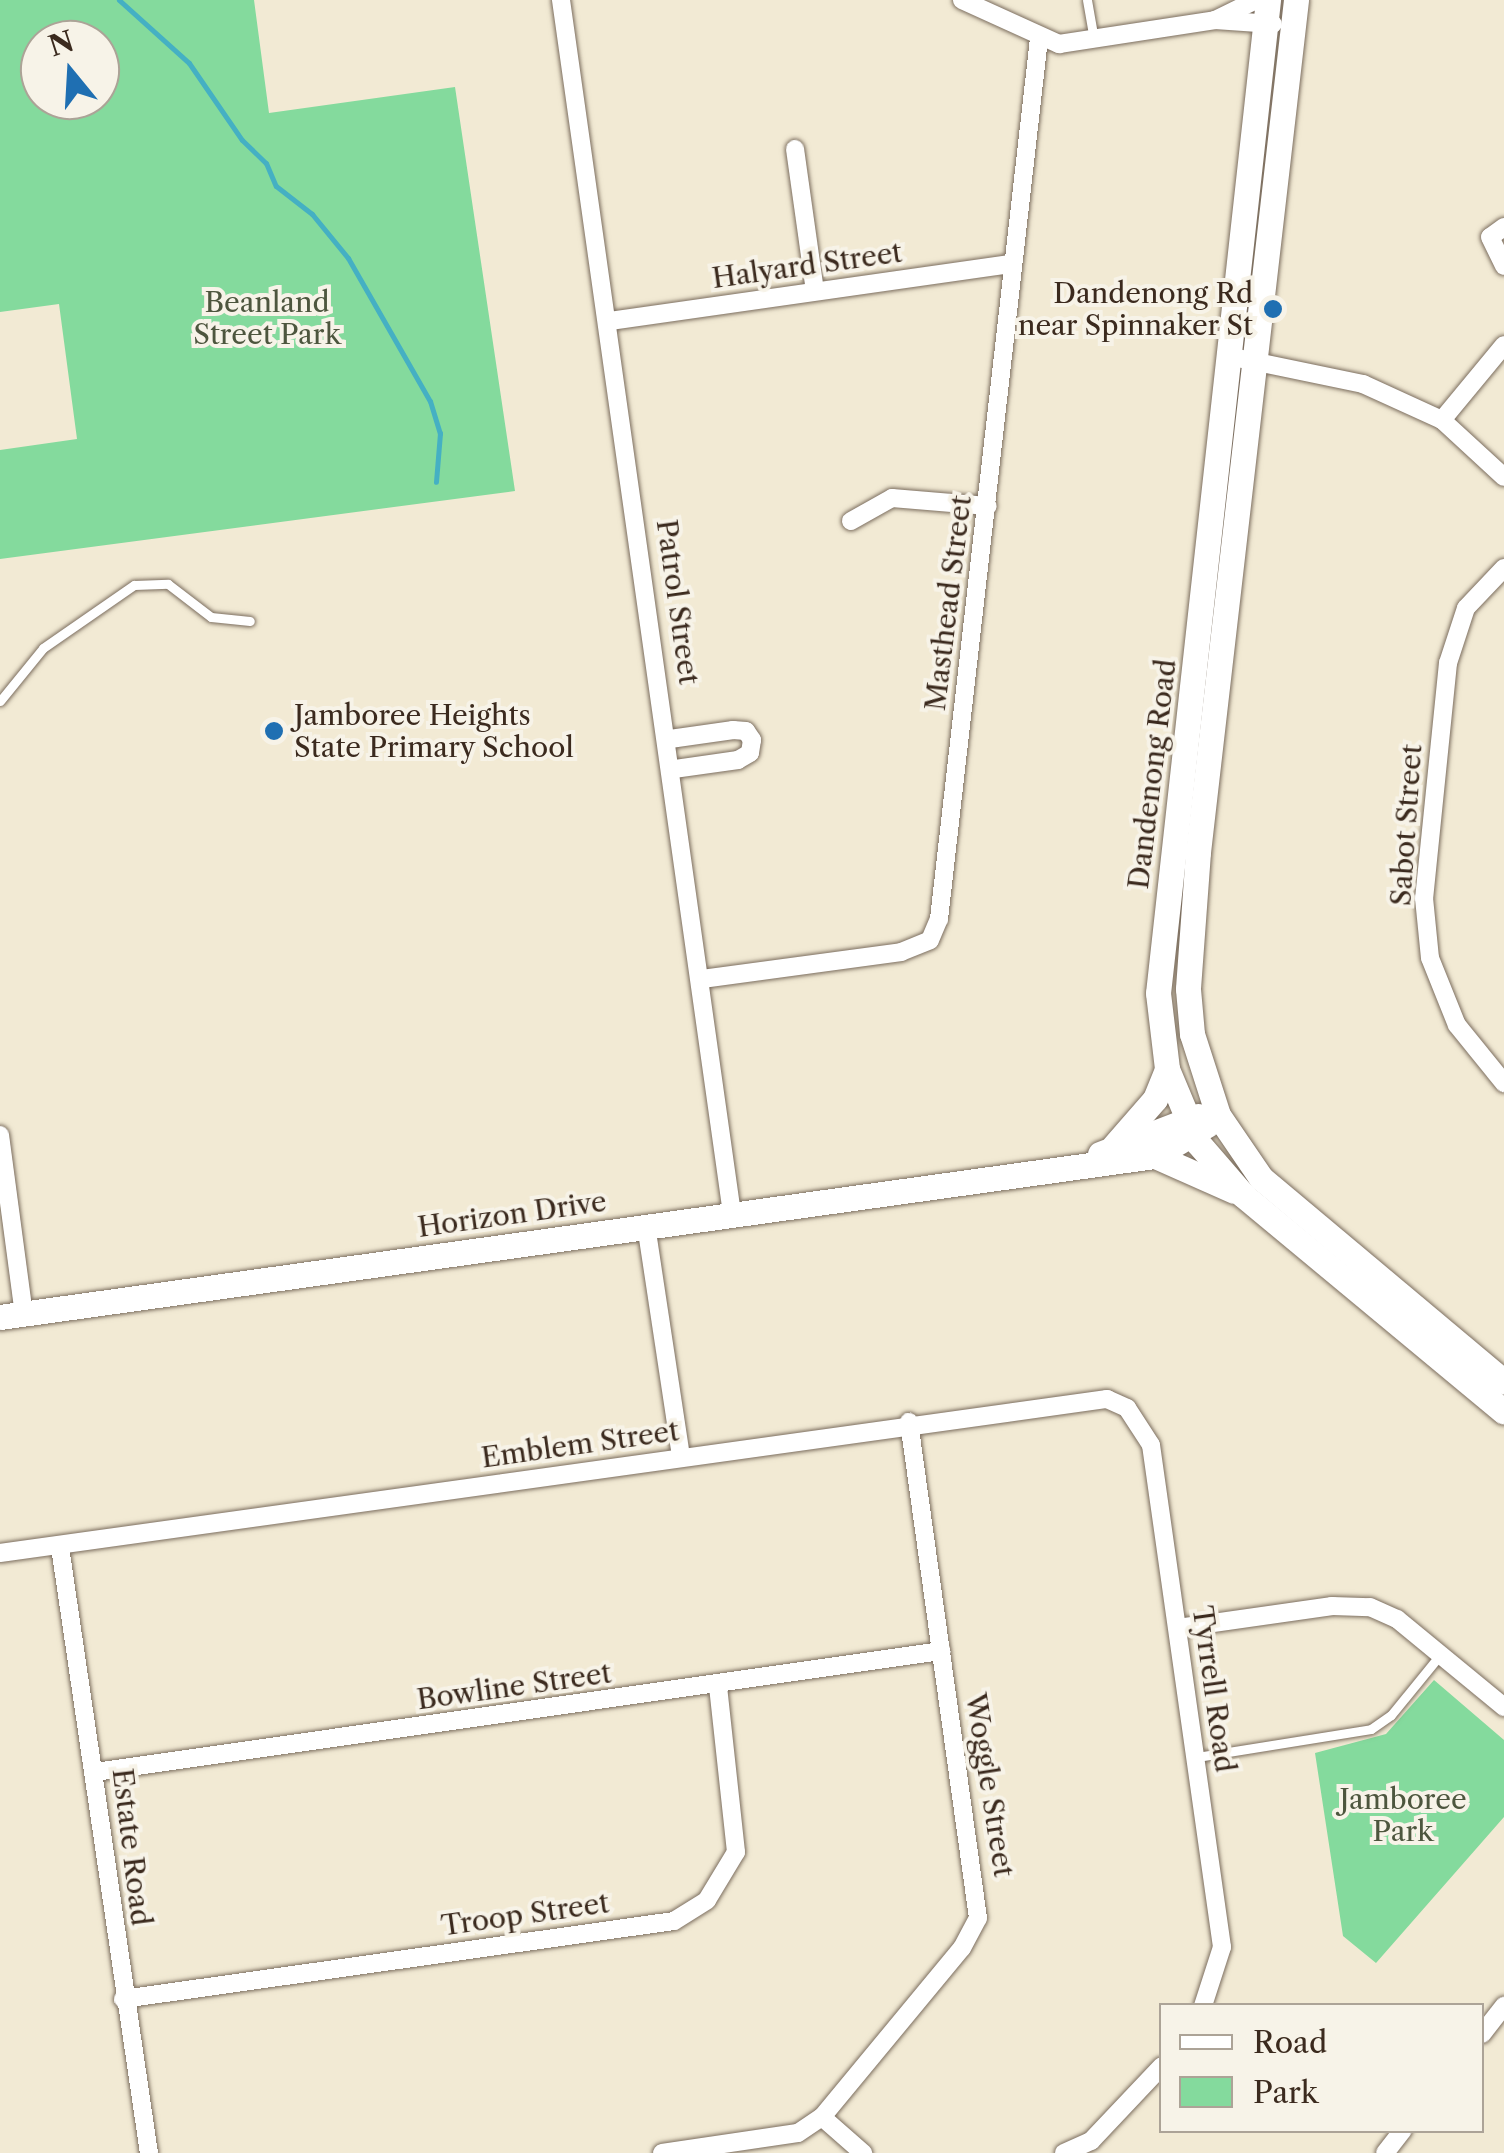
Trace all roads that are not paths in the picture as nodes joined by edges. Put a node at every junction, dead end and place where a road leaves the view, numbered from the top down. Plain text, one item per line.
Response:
1 (561, 0) edge
2 (962, 0) edge
3 (1088, 0) edge
4 (1256, 0) edge
5 (1268, 0) edge
6 (1295, 8) edge
7 (1214, 20) junction
8 (1266, 26) junction
9 (1094, 38) junction
10 (1039, 39) junction
11 (795, 149) dead end
12 (1504, 227) edge
13 (1012, 264) junction
14 (1504, 266) edge
15 (815, 291) junction
16 (610, 321) junction
17 (1504, 345) edge
18 (1228, 356) junction
19 (1255, 360) junction
20 (1442, 420) junction
21 (1504, 477) edge
22 (988, 506) junction
23 (852, 520) dead end
24 (1504, 568) edge
25 (250, 621) dead end
26 (0, 701) edge
27 (670, 739) junction
28 (674, 769) junction
29 (702, 980) junction
30 (1167, 1068) junction
31 (1504, 1083) edge
32 (1218, 1114) junction
33 (1190, 1128) junction
34 (0, 1135) edge
35 (1109, 1151) junction
36 (1155, 1156) junction
37 (1033, 1172) junction
38 (1243, 1196) junction
39 (732, 1212) junction
40 (646, 1225) junction
41 (12, 1316) edge
42 (1504, 1382) edge
43 (1107, 1399) joint
44 (1504, 1412) edge
45 (909, 1422) junction
46 (681, 1457) junction
47 (60, 1548) junction
48 (0, 1552) edge
49 (1178, 1628) junction
50 (941, 1651) junction
51 (1440, 1655) junction
52 (718, 1685) junction
53 (1504, 1707) edge
54 (1197, 1757) junction
55 (95, 1772) junction
56 (123, 1999) junction
57 (1204, 2003) edge
58 (1504, 2006) edge
59 (1484, 2031) edge
60 (1159, 2069) edge
61 (822, 2117) junction
62 (1401, 2133) edge
63 (149, 2153) edge
64 (662, 2153) edge
65 (863, 2153) edge
66 (1064, 2153) edge
67 (1385, 2153) edge

1 - 16 street, Patrol Street
2 - 10 street
3 - 9 lane
4 - 7 street
5 - 8 main road, Dandenong Road
6 - 8 street
6 - 19 main road, Dandenong Road
7 - 8 street
7 - 9 street
8 - 18 main road, Dandenong Road
9 - 10 street
10 - 13 street, Masthead Street
11 - 15 street
12 - 14 street
13 - 15 street, Halyard Street
13 - 22 street, Masthead Street
15 - 16 street, Halyard Street
16 - 27 street, Patrol Street
17 - 20 street
18 - 19 street
18 - 30 main road, Dandenong Road
19 - 20 street
19 - 32 main road, Dandenong Road
20 - 21 street
22 - 23 street
22 - 29 street, Masthead Street
24 - 31 street, Sabot Street
25 - 26 lane
27 - 28 street, Patrol Street
27 - 28 street
28 - 29 street, Patrol Street
29 - 39 street, Patrol Street
30 - 33 main road, Dandenong Road
30 - 35 main road
32 - 33 main road, Horizon Drive
32 - 42 main road, Dandenong Road
33 - 35 main road, Horizon Drive
33 - 36 main road, Horizon Drive
33 - 38 main road, Dandenong Road
34 - 41 street
35 - 37 main road, Horizon Drive
36 - 37 main road, Horizon Drive
36 - 38 main road
37 - 39 main road, Horizon Drive
38 - 44 main road, Dandenong Road
39 - 40 main road, Horizon Drive
40 - 41 main road, Horizon Drive
40 - 46 street
43 - 45 street, Emblem Street
43 - 49 street, Tyrrell Road
45 - 46 street, Emblem Street
45 - 50 street, Woggle Street
46 - 47 street, Emblem Street
47 - 48 street, Emblem Street
47 - 55 street, Estate Road
49 - 51 street
49 - 54 street, Tyrrell Road
50 - 52 street, Bowline Street
50 - 61 street, Woggle Street
51 - 53 street
51 - 54 lane
52 - 55 street, Bowline Street
52 - 56 street, Troop Street
54 - 57 street, Tyrrell Road
55 - 56 street, Estate Road
56 - 63 street, Estate Road
58 - 59 street
60 - 66 street
61 - 64 street, Woggle Street
61 - 65 street
62 - 67 street

